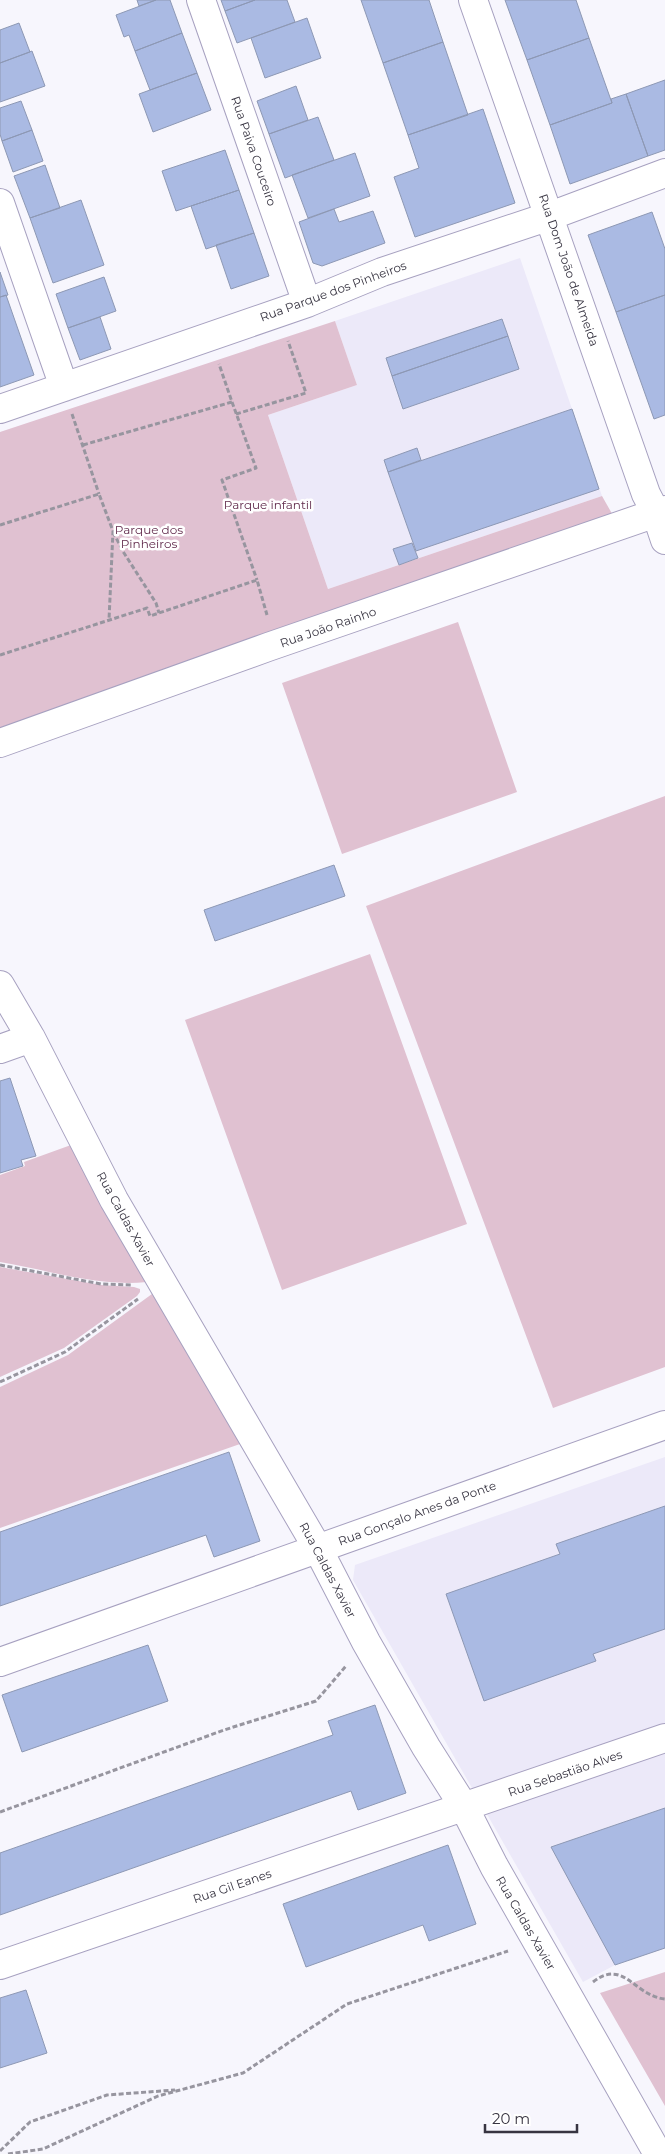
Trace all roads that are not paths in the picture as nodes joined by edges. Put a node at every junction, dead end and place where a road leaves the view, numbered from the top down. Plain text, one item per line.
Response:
1 (201, 0) edge
2 (473, 0) edge
3 (665, 174) edge
4 (0, 203) edge
5 (550, 216) junction
6 (307, 303) junction
7 (64, 387) junction
8 (0, 409) edge
9 (661, 512) edge
10 (665, 540) edge
11 (0, 743) edge
12 (0, 985) edge
13 (31, 1038) junction
14 (0, 1049) edge
15 (665, 1425) edge
16 (318, 1549) junction
17 (0, 1662) edge
18 (665, 1738) edge
19 (464, 1807) junction
20 (0, 1965) edge
21 (658, 2154) edge

1 - 6 street, Rua Paiva Couceiro
2 - 5 street, Rua Dom João de Almeida
3 - 5 street, Rua Parque dos Pinheiros
4 - 7 street
5 - 6 street, Rua Parque dos Pinheiros
5 - 9 street, Rua Dom João de Almeida
6 - 7 street, Rua Parque dos Pinheiros
7 - 8 street, Rua Parque dos Pinheiros
9 - 10 street, Rua Dom João de Almeida
9 - 11 street, Rua João Rainho
12 - 13 street, Rua Caldas Xavier
13 - 14 street
13 - 16 street, Rua Caldas Xavier
15 - 16 street, Rua Gonçalo Anes da Ponte
16 - 17 street, Rua Gonçalo Anes da Ponte
16 - 19 street, Rua Caldas Xavier
18 - 19 street, Rua Sebastião Alves
19 - 20 street, Rua Gil Eanes
19 - 21 street, Rua Caldas Xavier

